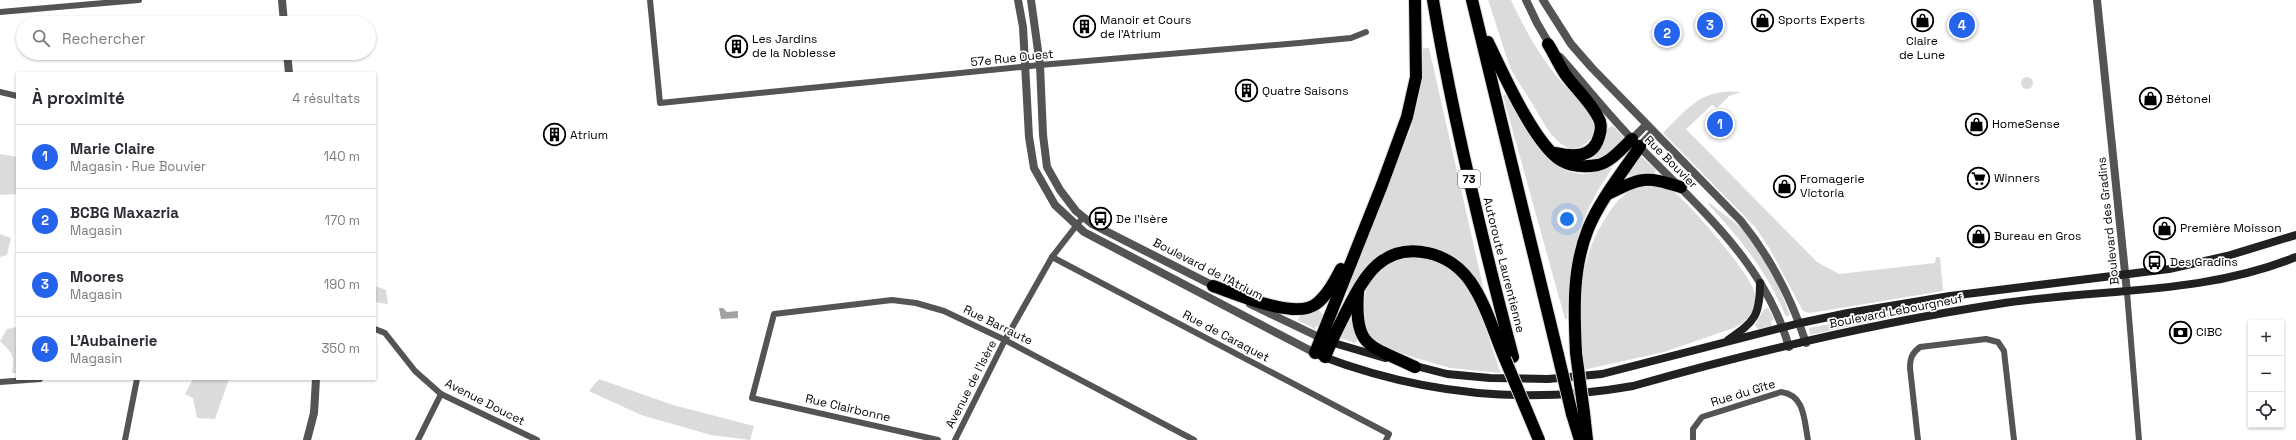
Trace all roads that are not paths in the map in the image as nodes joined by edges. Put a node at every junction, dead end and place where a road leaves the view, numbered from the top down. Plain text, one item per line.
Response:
1 (138, 0) edge
2 (282, 0) edge
3 (650, 0) edge
4 (1018, 0) edge
5 (1031, 0) edge
6 (1415, 0) edge
7 (1433, 0) edge
8 (1472, 0) edge
9 (1526, 0) edge
10 (1543, 0) edge
11 (2097, 0) edge
12 (0, 12) edge
13 (283, 16) edge
14 (1477, 20) junction
15 (1366, 32) dead end
16 (1548, 44) junction
17 (288, 60) edge
18 (1040, 66) junction
19 (1027, 68) junction
20 (289, 72) edge
21 (0, 92) edge
22 (16, 96) edge
23 (1646, 125) junction
24 (1653, 132) junction
25 (1636, 143) junction
26 (1551, 152) junction
27 (1681, 187) junction
28 (1607, 194) junction
29 (1083, 217) junction
30 (1076, 226) junction
31 (2296, 235) edge
32 (1360, 237) junction
33 (1052, 257) junction
34 (2296, 258) edge
35 (2126, 275) junction
36 (1760, 283) junction
37 (1213, 286) junction
38 (1358, 288) junction
39 (2127, 292) junction
40 (1800, 323) junction
41 (1784, 327) junction
42 (376, 329) edge
43 (1006, 340) junction
44 (1326, 340) junction
45 (1724, 343) junction
46 (1806, 343) junction
47 (1789, 346) junction
48 (1320, 355) junction
49 (1509, 358) junction
50 (1415, 366) junction
51 (1548, 379) joint
52 (27, 380) edge
53 (137, 380) edge
54 (316, 380) edge
55 (0, 382) edge
56 (441, 394) junction
57 (1502, 396) joint
58 (752, 398) joint
59 (1578, 414) junction
60 (125, 440) edge
61 (308, 440) edge
62 (418, 440) edge
63 (537, 440) edge
64 (938, 440) edge
65 (955, 440) edge
66 (1194, 440) edge
67 (1386, 440) edge
68 (1539, 440) edge
69 (1580, 440) edge
70 (1587, 440) edge
71 (1692, 440) edge
72 (1808, 440) edge
73 (1918, 440) edge
74 (2014, 440) edge
75 (2139, 440) edge

1 - 12 street
2 - 13 street
3 - 19 street, 57e Rue Ouest
4 - 19 street, Boulevard de l'Atrium
5 - 18 street, Boulevard de l'Atrium
6 - 32 highway
7 - 49 highway, Autoroute Laurentienne / 73
8 - 14 highway
9 - 16 street, Rue Bouvier
10 - 23 street, Rue Bouvier
11 - 35 street, Boulevard des Gradins
14 - 26 highway
14 - 59 highway, bridge
15 - 18 street, 57e Rue Ouest
16 - 25 street, Rue Bouvier
16 - 26 highway
17 - 20 street
18 - 19 street, 57e Rue Ouest
18 - 29 street, Boulevard de l'Atrium
19 - 30 street, Boulevard de l'Atrium
21 - 22 street
23 - 24 street, Rue Bouvier
23 - 25 street
24 - 25 street
24 - 40 street, Rue Bouvier
25 - 26 highway
25 - 27 street, Rue Bouvier
25 - 28 highway
27 - 28 highway
27 - 36 street, Rue Bouvier
28 - 59 highway, bridge
29 - 30 street, Avenue de l'Isère
29 - 37 street, Boulevard de l'Atrium
30 - 33 street, Avenue de l'Isère
30 - 48 street, Boulevard de l'Atrium
31 - 35 main road, Boulevard Lebourgneuf
32 - 37 highway
32 - 44 highway
33 - 43 street, Avenue de l'Isère
33 - 67 street, Rue de Caraquet
34 - 39 main road, Boulevard Lebourgneuf
35 - 39 street, Boulevard des Gradins
35 - 40 main road, Boulevard Lebourgneuf
36 - 41 street, Rue Bouvier
36 - 45 main road
37 - 44 street, Boulevard de l'Atrium
38 - 44 highway
38 - 49 highway
38 - 50 highway
39 - 46 main road, Boulevard Lebourgneuf
39 - 75 street, Boulevard des Gradins
40 - 41 main road, Boulevard Lebourgneuf
40 - 46 street, Rue Bouvier
41 - 45 main road, Boulevard Lebourgneuf
41 - 47 street, Rue Bouvier
42 - 56 street, Avenue Doucet
43 - 58 street, Rue Barraute
43 - 65 street, Avenue de l'Isère
43 - 66 street, Rue Barraute
44 - 48 highway
44 - 50 main road, Boulevard de l'Atrium
45 - 51 main road, Boulevard Lebourgneuf
46 - 47 main road, Boulevard Lebourgneuf
47 - 57 main road, Boulevard Lebourgneuf
48 - 57 main road, Boulevard de l'Atrium
49 - 68 highway, Autoroute Laurentienne / 73, bridge
50 - 51 main road, Boulevard de l'Atrium
52 - 55 street
53 - 60 street
54 - 61 street
56 - 62 street
56 - 63 street, Avenue Doucet
58 - 64 street, Rue Clairbonne
59 - 69 highway
59 - 70 highway
71 - 72 street, Rue du Gîte
73 - 74 street

